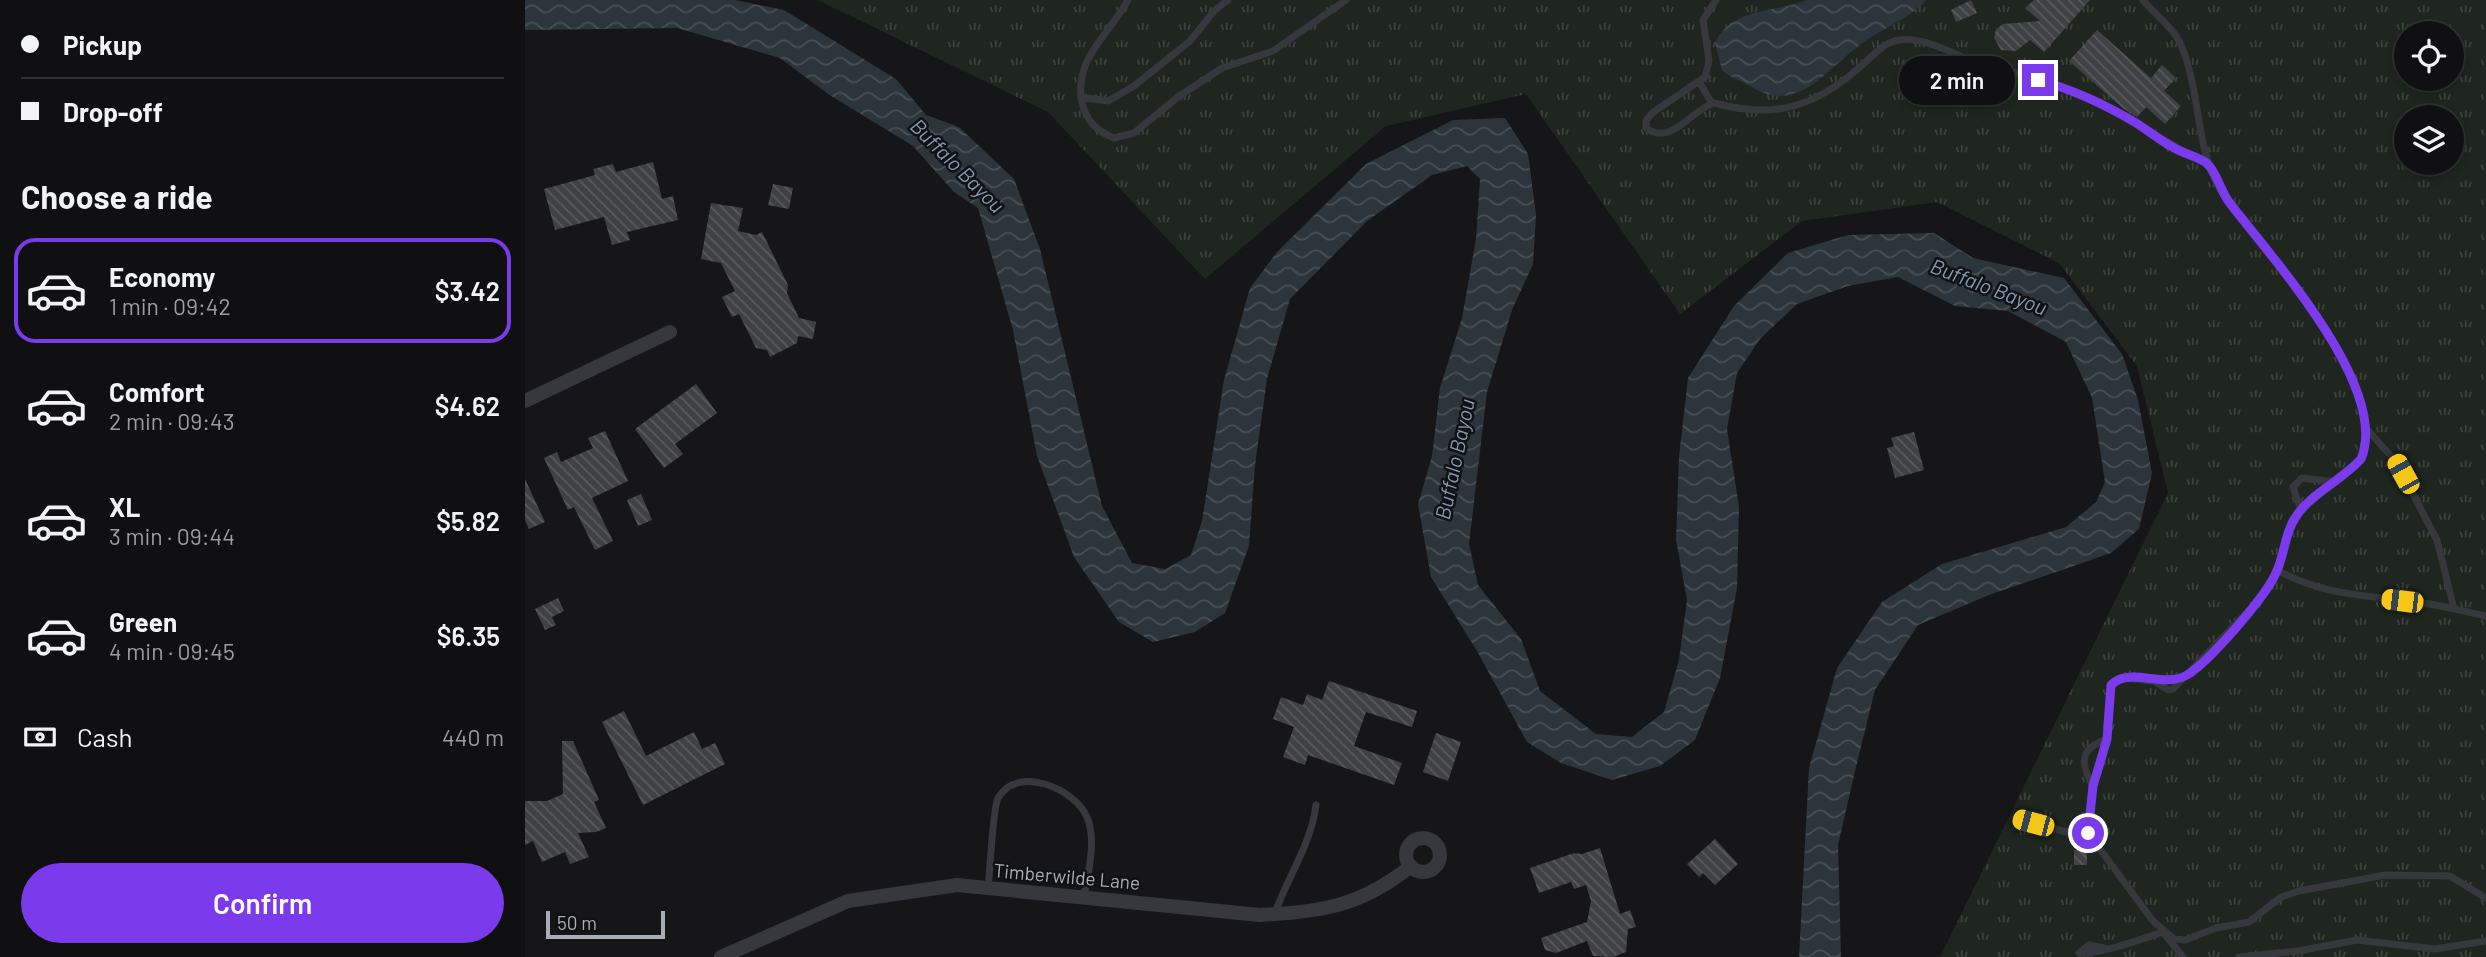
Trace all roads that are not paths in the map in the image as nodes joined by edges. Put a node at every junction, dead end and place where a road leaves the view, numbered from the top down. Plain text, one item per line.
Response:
1 (1128, 0) edge
2 (1228, 0) edge
3 (1346, 0) edge
4 (1716, 0) edge
5 (2143, 0) edge
6 (1700, 83) junction
7 (1081, 97) junction
8 (1712, 104) junction
9 (2208, 163) junction
10 (670, 332) dead end
11 (525, 401) edge
12 (2365, 428) junction
13 (2336, 482) junction
14 (2301, 510) junction
15 (2277, 570) junction
16 (2454, 609) junction
17 (2486, 616) edge
18 (2107, 739) junction
19 (2093, 786) junction
20 (1316, 805) dead end
21 (2015, 818) dead end
22 (2088, 833) junction
23 (1411, 866) dead end
24 (988, 888) junction
25 (1084, 897) junction
26 (2486, 898) edge
27 (1275, 914) junction
28 (2162, 932) junction
29 (2486, 941) edge
30 (2104, 948) dead end
31 (721, 957) edge
32 (2183, 957) edge
33 (2239, 957) edge

1 - 7 lane
2 - 7 lane
3 - 7 lane
4 - 6 lane
5 - 9 lane
6 - 8 lane
6 - 8 lane
8 - 9 lane
9 - 12 lane
10 - 11 street
12 - 13 lane
12 - 16 lane
13 - 14 lane
13 - 14 lane
14 - 15 lane
15 - 16 lane
15 - 18 lane
16 - 17 lane
18 - 19 lane
18 - 19 lane
19 - 22 lane
20 - 27 lane
21 - 22 lane
22 - 28 lane
23 - 27 street, Timberwilde Lane
24 - 25 street, Timberwilde Lane
24 - 25 lane
24 - 31 street, Timberwilde Lane
25 - 27 street, Timberwilde Lane
26 - 28 lane
28 - 30 lane
28 - 32 lane
29 - 33 lane

